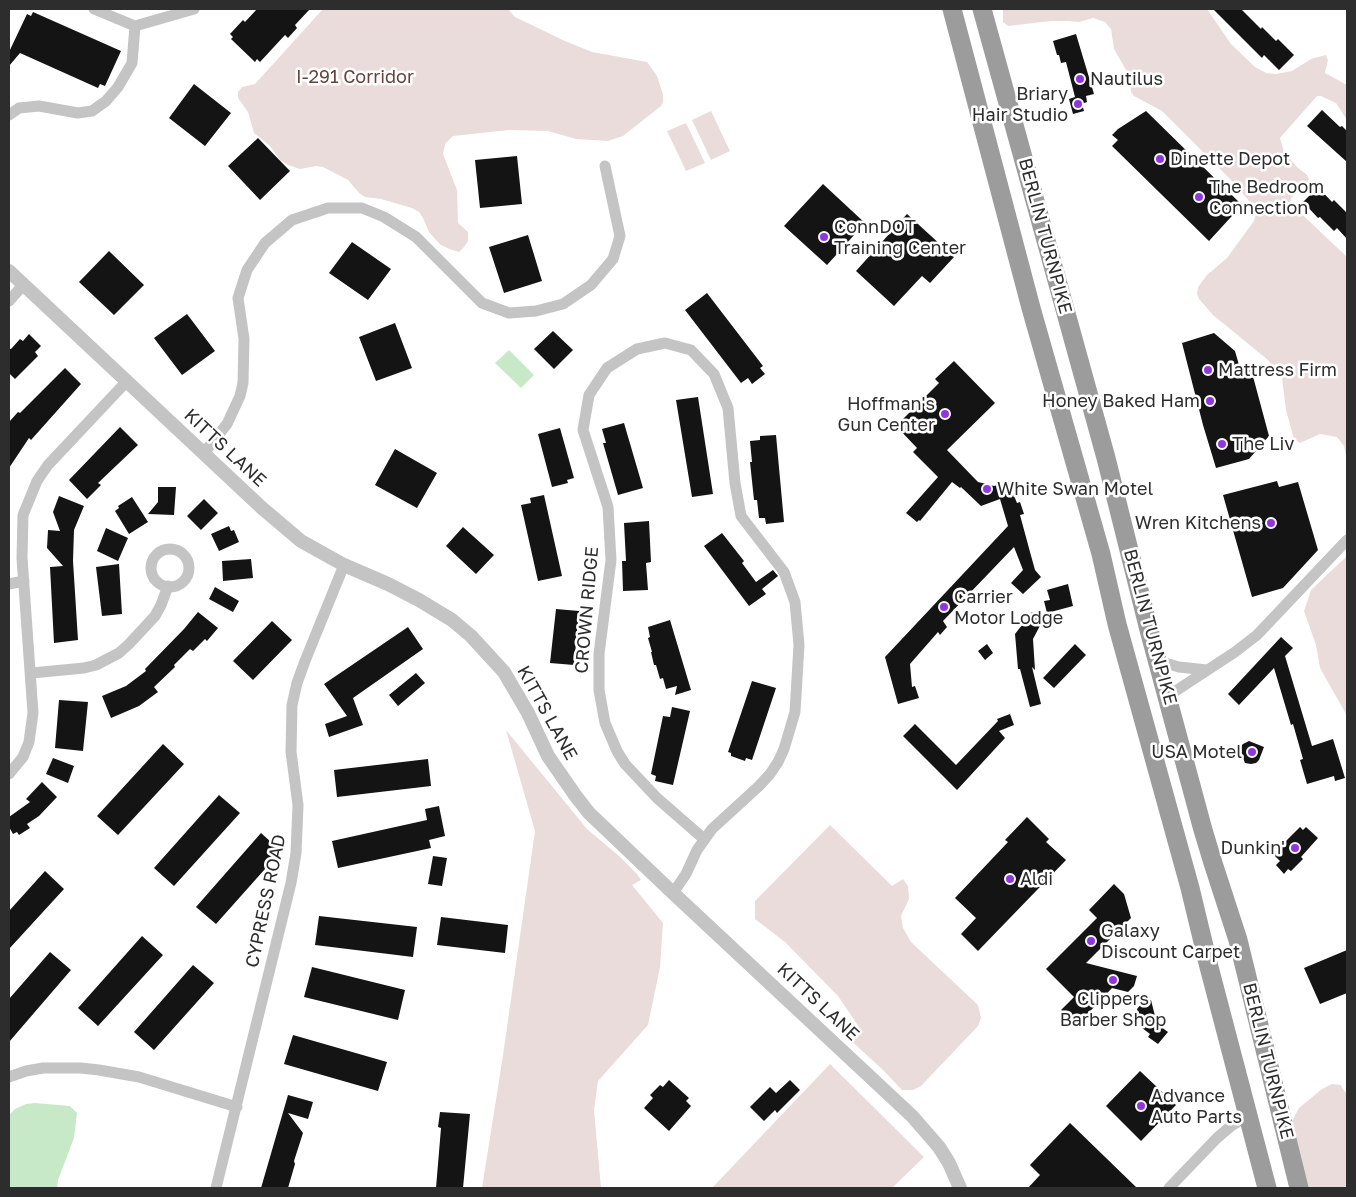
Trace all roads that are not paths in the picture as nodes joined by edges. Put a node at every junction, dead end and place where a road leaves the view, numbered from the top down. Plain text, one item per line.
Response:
1 (94, 9) edge
2 (194, 9) edge
3 (952, 9) edge
4 (982, 9) edge
5 (135, 26) junction
6 (9, 115) edge
7 (605, 166) dead end
8 (9, 271) edge
9 (24, 284) junction
10 (1063, 300) junction
11 (9, 301) edge
12 (1031, 308) junction
13 (127, 381) junction
14 (204, 453) junction
15 (1347, 540) edge
16 (344, 565) junction
17 (24, 581) junction
18 (9, 584) edge
19 (168, 586) dead end
20 (1117, 624) junction
21 (1149, 630) junction
22 (1158, 661) junction
23 (1207, 670) junction
24 (32, 672) junction
25 (1168, 696) junction
26 (9, 774) edge
27 (704, 839) junction
28 (673, 893) junction
29 (9, 1076) edge
30 (237, 1107) junction
31 (1249, 1120) junction
32 (216, 1188) edge
33 (960, 1188) edge
34 (1169, 1188) edge
35 (1267, 1188) edge
36 (1299, 1188) edge

1 - 5 street
2 - 5 street
3 - 12 highway, BERLIN TURNPIKE
4 - 10 highway, BERLIN TURNPIKE
5 - 6 street
7 - 14 street
8 - 9 street, KITTS LANE
9 - 11 street
9 - 13 street, KITTS LANE
10 - 12 highway
10 - 21 highway, BERLIN TURNPIKE
12 - 20 highway, BERLIN TURNPIKE
13 - 14 street, KITTS LANE
13 - 17 street
14 - 16 street, KITTS LANE
15 - 23 street
16 - 28 street, KITTS LANE
16 - 30 street, CYPRESS ROAD
17 - 18 street
17 - 24 street
19 - 24 street
20 - 21 highway
20 - 31 highway, BERLIN TURNPIKE
21 - 22 highway, BERLIN TURNPIKE
22 - 23 street
22 - 25 highway, BERLIN TURNPIKE
23 - 25 street
24 - 26 street
25 - 36 highway, BERLIN TURNPIKE
27 - 27 street, CROWN RIDGE
27 - 28 street, CROWN RIDGE
28 - 33 street, KITTS LANE
29 - 30 street
30 - 32 street, CYPRESS ROAD
31 - 34 street
31 - 35 highway, BERLIN TURNPIKE

